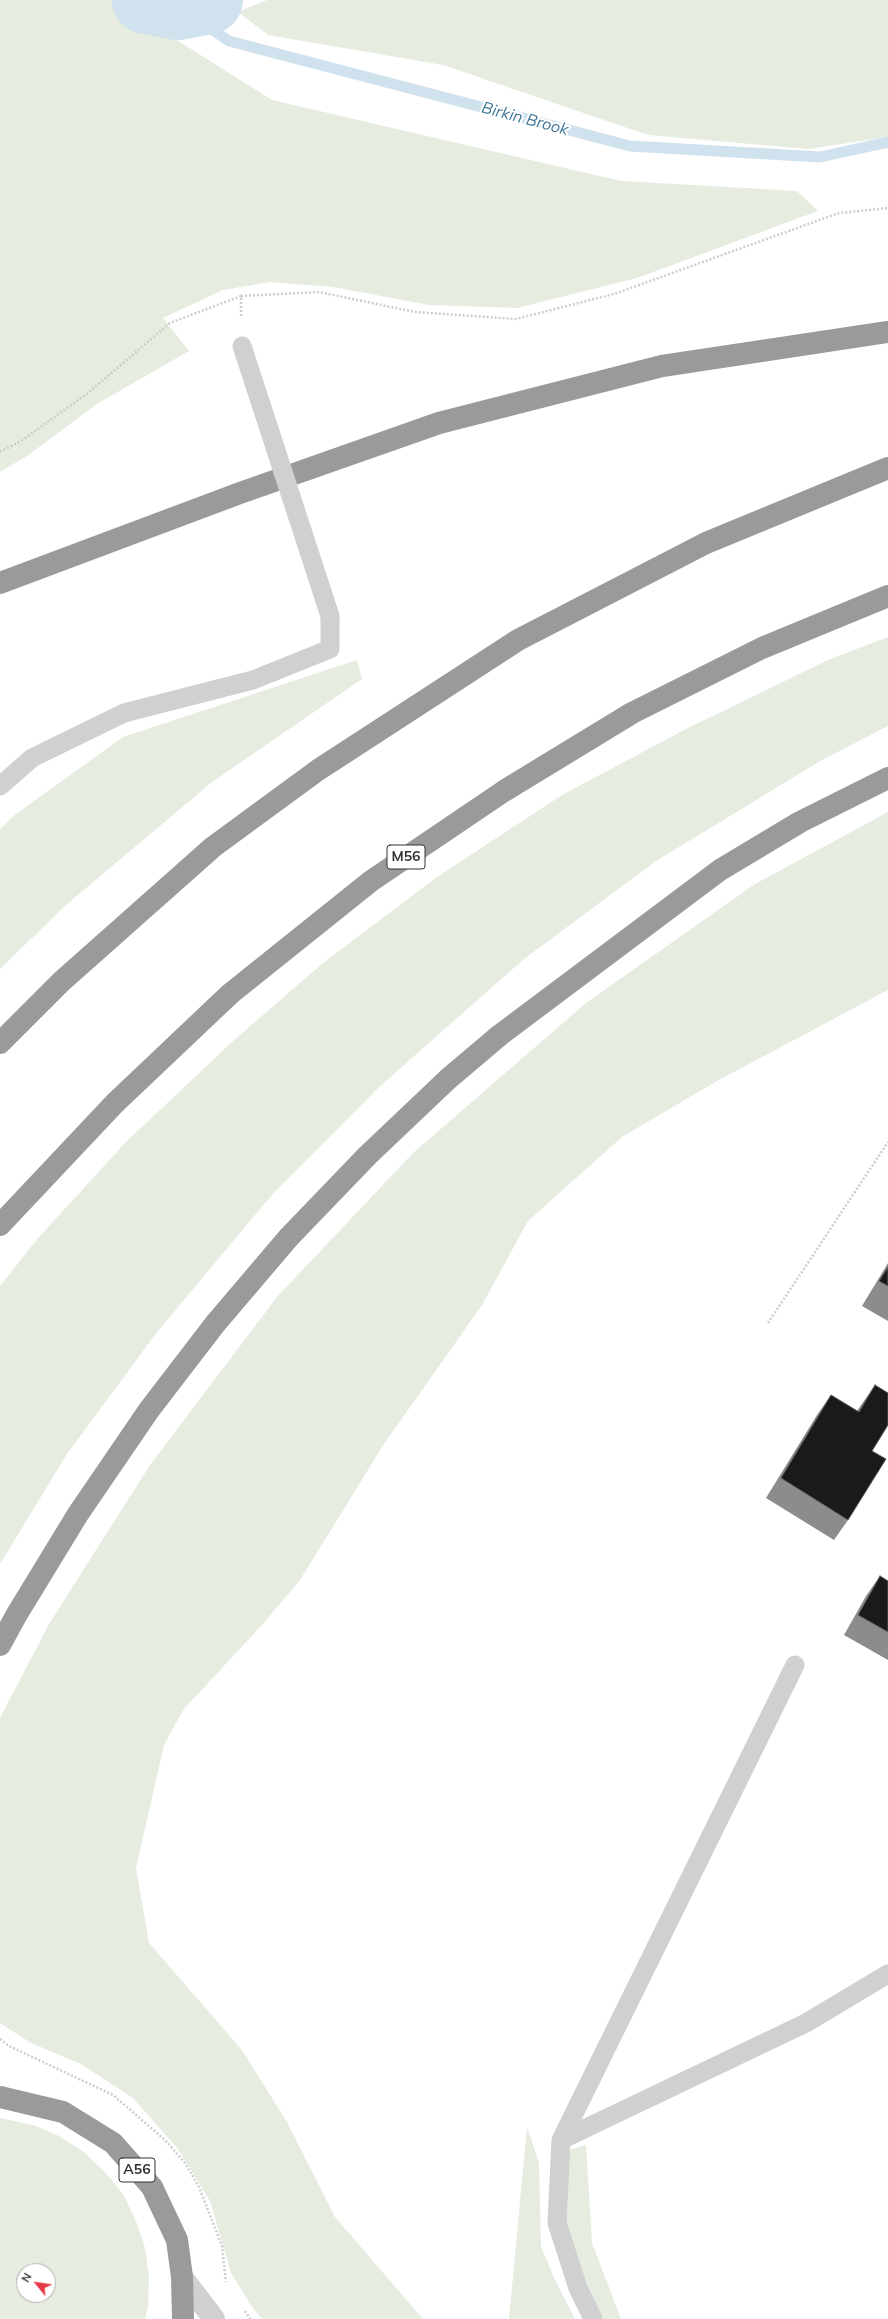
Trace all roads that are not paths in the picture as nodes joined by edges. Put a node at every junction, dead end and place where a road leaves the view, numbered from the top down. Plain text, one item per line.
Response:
1 (888, 332) edge
2 (242, 346) road end
3 (888, 468) edge
4 (0, 583) edge
5 (888, 596) edge
6 (888, 778) edge
7 (0, 786) edge
8 (0, 1044) edge
9 (0, 1225) edge
10 (0, 1645) edge
11 (795, 1665) dead end
12 (888, 1974) edge
13 (2, 2095) edge
14 (561, 2140) junction
15 (182, 2277) junction
16 (183, 2319) edge
17 (214, 2319) edge
18 (593, 2319) edge

1 - 4 highway
2 - 7 lane, bridge
3 - 8 highway
5 - 9 highway, M56
6 - 10 highway
11 - 14 lane
12 - 14 lane
13 - 15 highway, A56
14 - 18 lane
15 - 16 highway, A56
15 - 17 street

